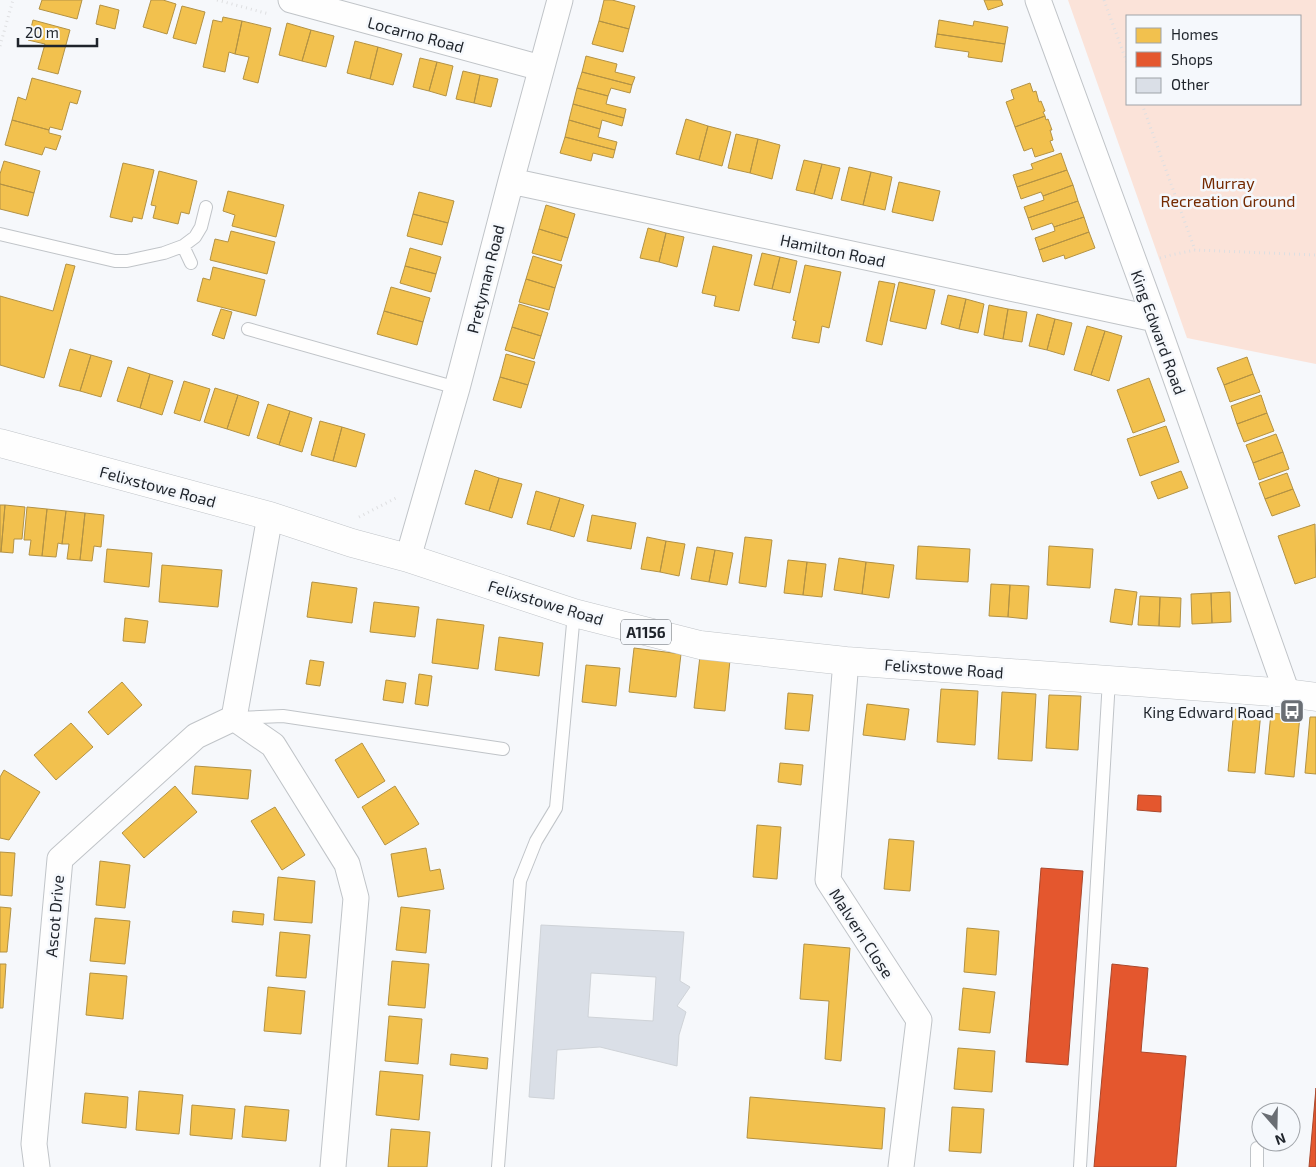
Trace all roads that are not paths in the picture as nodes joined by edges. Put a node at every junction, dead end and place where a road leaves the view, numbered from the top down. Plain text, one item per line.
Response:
1 (560, 0) edge
2 (1038, 0) edge
3 (282, 7) edge
4 (541, 68) junction
5 (510, 182) junction
6 (206, 207) dead end
7 (0, 234) edge
8 (183, 246) junction
9 (191, 263) dead end
10 (1155, 319) junction
11 (248, 329) dead end
12 (457, 388) junction
13 (0, 443) edge
14 (270, 516) junction
15 (408, 558) junction
16 (574, 613) junction
17 (846, 661) junction
18 (1109, 680) junction
19 (1287, 693) junction
20 (1316, 697) edge
21 (234, 718) junction
22 (503, 749) dead end
23 (1257, 1152) edge
24 (37, 1167) edge
25 (333, 1167) edge
26 (498, 1167) edge
27 (901, 1167) edge
28 (1080, 1167) edge
29 (1257, 1167) edge

1 - 4 street, Pretyman Road
2 - 10 street, King Edward Road
3 - 4 street, Locarno Road
4 - 5 street, Pretyman Road
5 - 10 street, Hamilton Road
5 - 12 street, Pretyman Road
6 - 8 lane
7 - 8 lane
8 - 9 lane
10 - 19 street, King Edward Road
11 - 12 lane
12 - 15 street, Pretyman Road
13 - 14 main road, Felixstowe Road / A1156
14 - 15 main road, Felixstowe Road / A1156
14 - 21 street
15 - 16 main road, Felixstowe Road / A1156
16 - 17 main road, Felixstowe Road / A1156
16 - 26 lane
17 - 18 main road, Felixstowe Road / A1156
17 - 27 street, Malvern Close
18 - 19 main road, Felixstowe Road / A1156
18 - 28 lane
19 - 20 main road, Felixstowe Road / A1156
21 - 22 lane
21 - 24 street, Ascot Drive
21 - 25 street
23 - 29 lane

